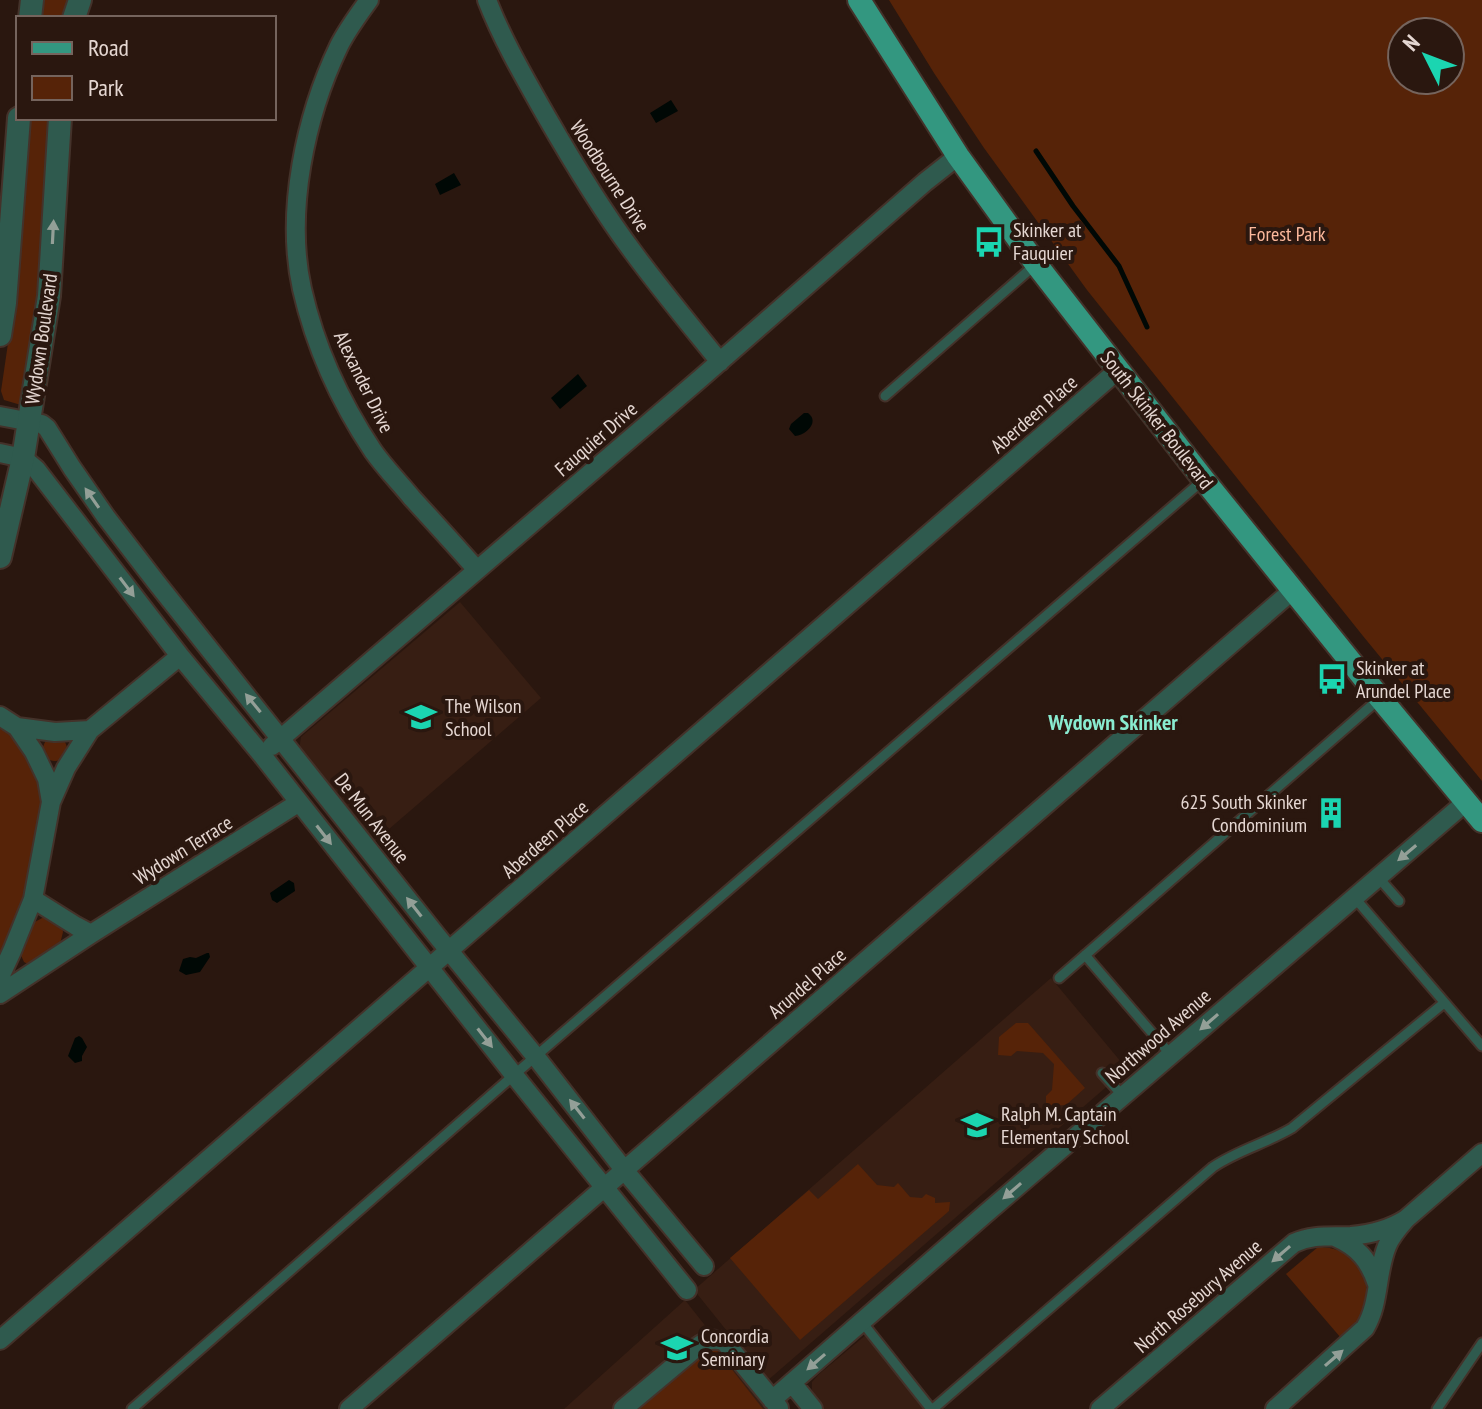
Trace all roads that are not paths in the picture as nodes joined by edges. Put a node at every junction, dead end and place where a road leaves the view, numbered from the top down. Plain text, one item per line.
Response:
1 (369, 0) edge
2 (487, 0) edge
3 (859, 0) edge
4 (19, 120) edge
5 (60, 120) edge
6 (958, 156) junction
7 (1036, 264) junction
8 (0, 335) edge
9 (720, 362) junction
10 (1118, 370) junction
11 (885, 396) dead end
12 (0, 416) edge
13 (29, 421) junction
14 (0, 453) edge
15 (23, 458) junction
16 (1204, 480) junction
17 (0, 557) edge
18 (477, 570) junction
19 (1293, 590) junction
20 (180, 656) junction
21 (1380, 698) junction
22 (0, 716) edge
23 (17, 727) junction
24 (90, 730) junction
25 (281, 739) junction
26 (262, 755) junction
27 (51, 802) junction
28 (1466, 802) junction
29 (298, 803) junction
30 (1482, 821) edge
31 (1378, 877) junction
32 (1354, 897) junction
33 (33, 899) junction
34 (1399, 901) dead end
35 (91, 934) junction
36 (450, 951) junction
37 (1085, 955) junction
38 (430, 968) junction
39 (0, 977) edge
40 (1059, 978) dead end
41 (0, 994) edge
42 (1444, 1003) junction
43 (1482, 1046) edge
44 (1171, 1055) junction
45 (536, 1057) junction
46 (1102, 1073) dead end
47 (514, 1075) junction
48 (1123, 1096) junction
49 (1482, 1153) edge
50 (625, 1171) junction
51 (606, 1187) junction
52 (1406, 1219) junction
53 (1332, 1236) junction
54 (704, 1266) dead end
55 (1378, 1287) junction
56 (687, 1290) dead end
57 (862, 1322) junction
58 (0, 1340) edge
59 (1482, 1343) edge
60 (792, 1383) junction
61 (776, 1404) edge
62 (132, 1409) edge
63 (349, 1409) edge
64 (623, 1409) edge
65 (813, 1409) edge
66 (932, 1409) edge
67 (1100, 1409) edge
68 (1275, 1409) edge
69 (1437, 1409) edge

1 - 18 street, Alexander Drive
2 - 9 street, Woodbourne Drive
3 - 6 main road, South Skinker Boulevard
4 - 8 street, Wydown Boulevard
13 -> 5 street, Wydown Boulevard
6 - 7 main road, South Skinker Boulevard
6 - 9 street, Fauquier Drive
7 - 10 main road, South Skinker Boulevard
7 - 11 lane
9 - 18 street, Fauquier Drive
10 - 16 main road, South Skinker Boulevard
10 - 36 street, Aberdeen Place
12 - 13 street
13 - 15 street, Wydown Boulevard
25 -> 13 street, De Mun Avenue
14 - 15 street
15 - 17 street, Wydown Boulevard
15 -> 20 street
16 - 19 main road, South Skinker Boulevard
16 - 45 lane
18 - 25 street, Fauquier Drive
19 - 21 main road, South Skinker Boulevard
19 - 50 street, Arundel Place
20 - 24 street
20 - 26 street
21 - 28 main road, South Skinker Boulevard
21 - 37 lane
22 - 23 street
23 - 24 street
23 - 27 street
24 - 27 street
25 - 26 street, Fauquier Drive
36 -> 25 street, De Mun Avenue
26 - 29 street
27 - 33 street
28 - 30 main road, South Skinker Boulevard
28 -> 31 street, Northwood Avenue
29 - 35 street, Wydown Terrace
29 -> 38 street
31 - 32 street, Northwood Avenue
31 - 34 lane
32 - 42 lane
32 -> 44 street, Northwood Avenue
33 - 35 street
33 - 39 street
35 - 41 street, Wydown Terrace
36 - 38 street, Aberdeen Place
36 - 45 street, De Mun Avenue
37 - 40 lane
37 - 44 lane
38 -> 47 street
38 - 58 street, Aberdeen Place
42 - 43 lane
42 - 66 lane
44 - 48 street, Northwood Avenue
45 - 47 lane
50 -> 45 street, De Mun Avenue
46 - 48 lane
47 - 51 street
47 - 62 lane
48 -> 57 street, Northwood Avenue
49 - 52 street
50 - 51 street, Arundel Place
50 - 54 street, De Mun Avenue
51 - 56 street
51 - 63 street, Arundel Place
52 - 53 street, North Rosebury Avenue
52 - 55 street
53 - 55 street
53 -> 67 street, North Rosebury Avenue
68 -> 55 street
57 -> 60 street, Northwood Avenue
57 - 66 lane
59 - 69 lane
60 - 61 street, Northwood Avenue
60 - 65 street
61 - 64 street

